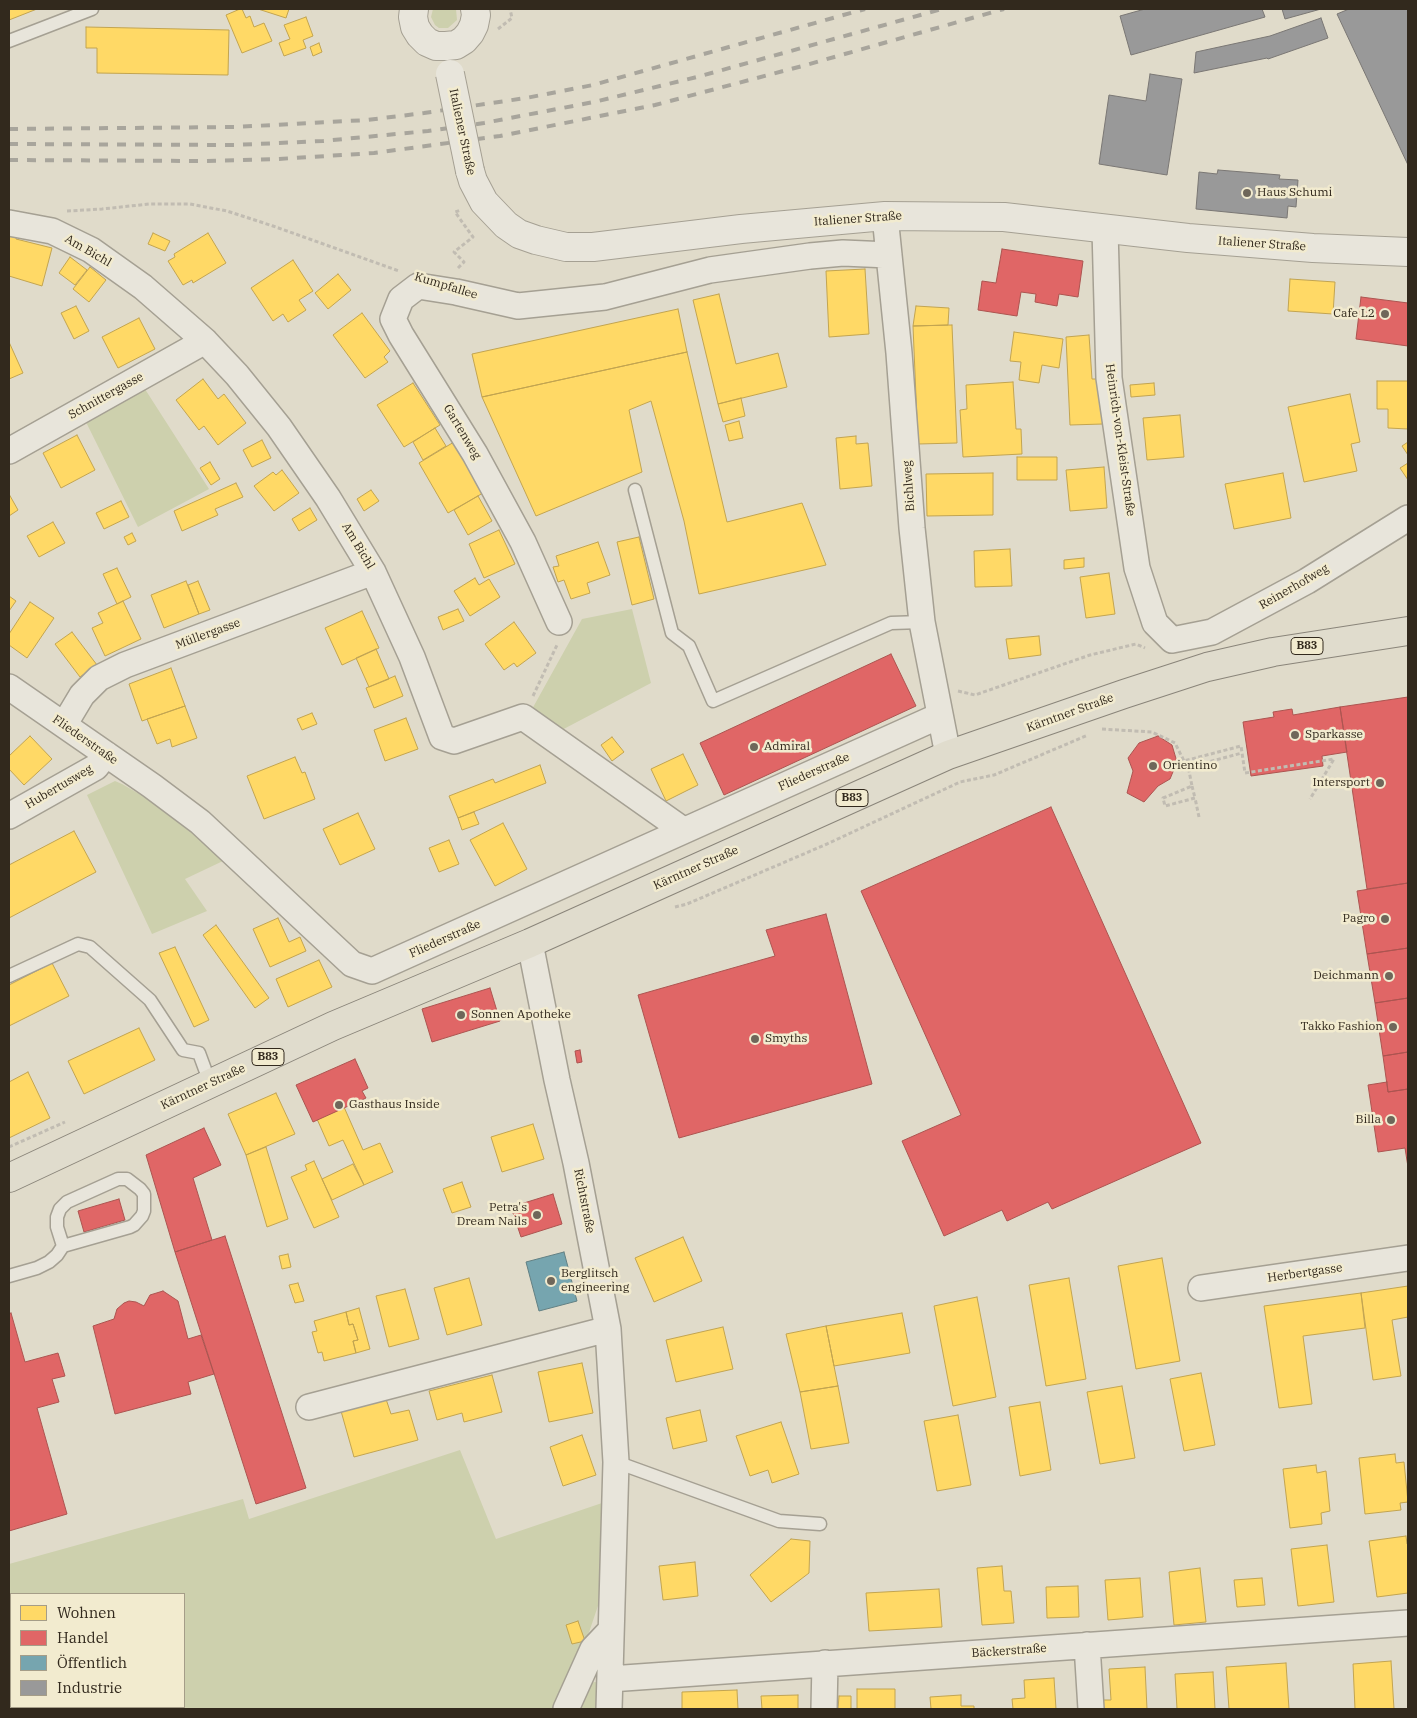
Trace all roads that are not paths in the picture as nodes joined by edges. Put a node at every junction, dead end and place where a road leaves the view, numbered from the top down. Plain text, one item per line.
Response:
1 (92, 9) edge
2 (414, 9) edge
3 (475, 9) edge
4 (9, 41) edge
5 (446, 46) junction
6 (885, 216) junction
7 (9, 223) edge
8 (1105, 229) junction
9 (1408, 252) edge
10 (889, 255) junction
11 (457, 280) joint
12 (204, 342) junction
13 (9, 451) edge
14 (635, 490) dead end
15 (1408, 518) edge
16 (374, 572) junction
17 (560, 622) road end
18 (922, 622) junction
19 (1408, 631) edge
20 (1172, 640) joint
21 (9, 687) edge
22 (940, 716) junction
23 (64, 725) junction
24 (106, 754) junction
25 (948, 755) junction
26 (9, 816) edge
27 (682, 830) junction
28 (530, 943) junction
29 (9, 976) edge
30 (210, 1083) junction
31 (9, 1178) edge
32 (64, 1246) junction
33 (1408, 1258) edge
34 (9, 1276) edge
35 (1201, 1288) dead end
36 (608, 1329) junction
37 (310, 1407) dead end
38 (616, 1462) junction
39 (820, 1524) dead end
40 (1408, 1623) edge
41 (611, 1630) junction
42 (1087, 1645) junction
43 (825, 1664) junction
44 (610, 1679) junction
45 (566, 1709) edge
46 (609, 1709) edge
47 (824, 1709) edge
48 (1091, 1709) edge

1 - 4 lane
2 - 5 street
3 - 5 street
5 - 6 street, Italiener Straße, bridge
6 - 8 street, Italiener Straße
6 - 10 street, Bichlweg
7 - 12 street, Am Bichl
8 - 9 street, Italiener Straße
8 - 20 street, Heinrich-von-Kleist-Straße
10 - 11 street, Kumpfallee
10 - 18 street, Bichlweg
11 - 17 street, Gartenweg
12 - 13 street, Schnittergasse
12 - 16 street, Am Bichl
14 - 18 lane
15 - 20 street, Reinerhofweg
16 - 23 street, Müllergasse
16 - 27 street, Am Bichl
18 - 22 street, Bichlweg
19 - 25 main road, Kärntner Straße / B83
21 - 23 street, Fliederstraße
22 - 25 street, Bichlweg
22 - 27 street, Fliederstraße
23 - 24 street, Fliederstraße
24 - 26 street, Hubertusweg
24 - 27 street, Fliederstraße
25 - 28 main road, Kärntner Straße / B83
28 - 30 main road, Kärntner Straße / B83
28 - 36 street, Richtstraße
29 - 30 lane
30 - 31 main road, Kärntner Straße / B83
32 - 32 lane
32 - 34 lane
33 - 35 street, Herbertgasse
36 - 37 street
36 - 38 street, Richtstraße
38 - 39 lane
38 - 41 street, Richtstraße
40 - 42 street, Bäckerstraße
41 - 44 street, Richtstraße
41 - 45 street
42 - 43 street, Bäckerstraße
42 - 48 street
43 - 44 street, Bäckerstraße
43 - 47 street
44 - 46 street, Richtstraße

